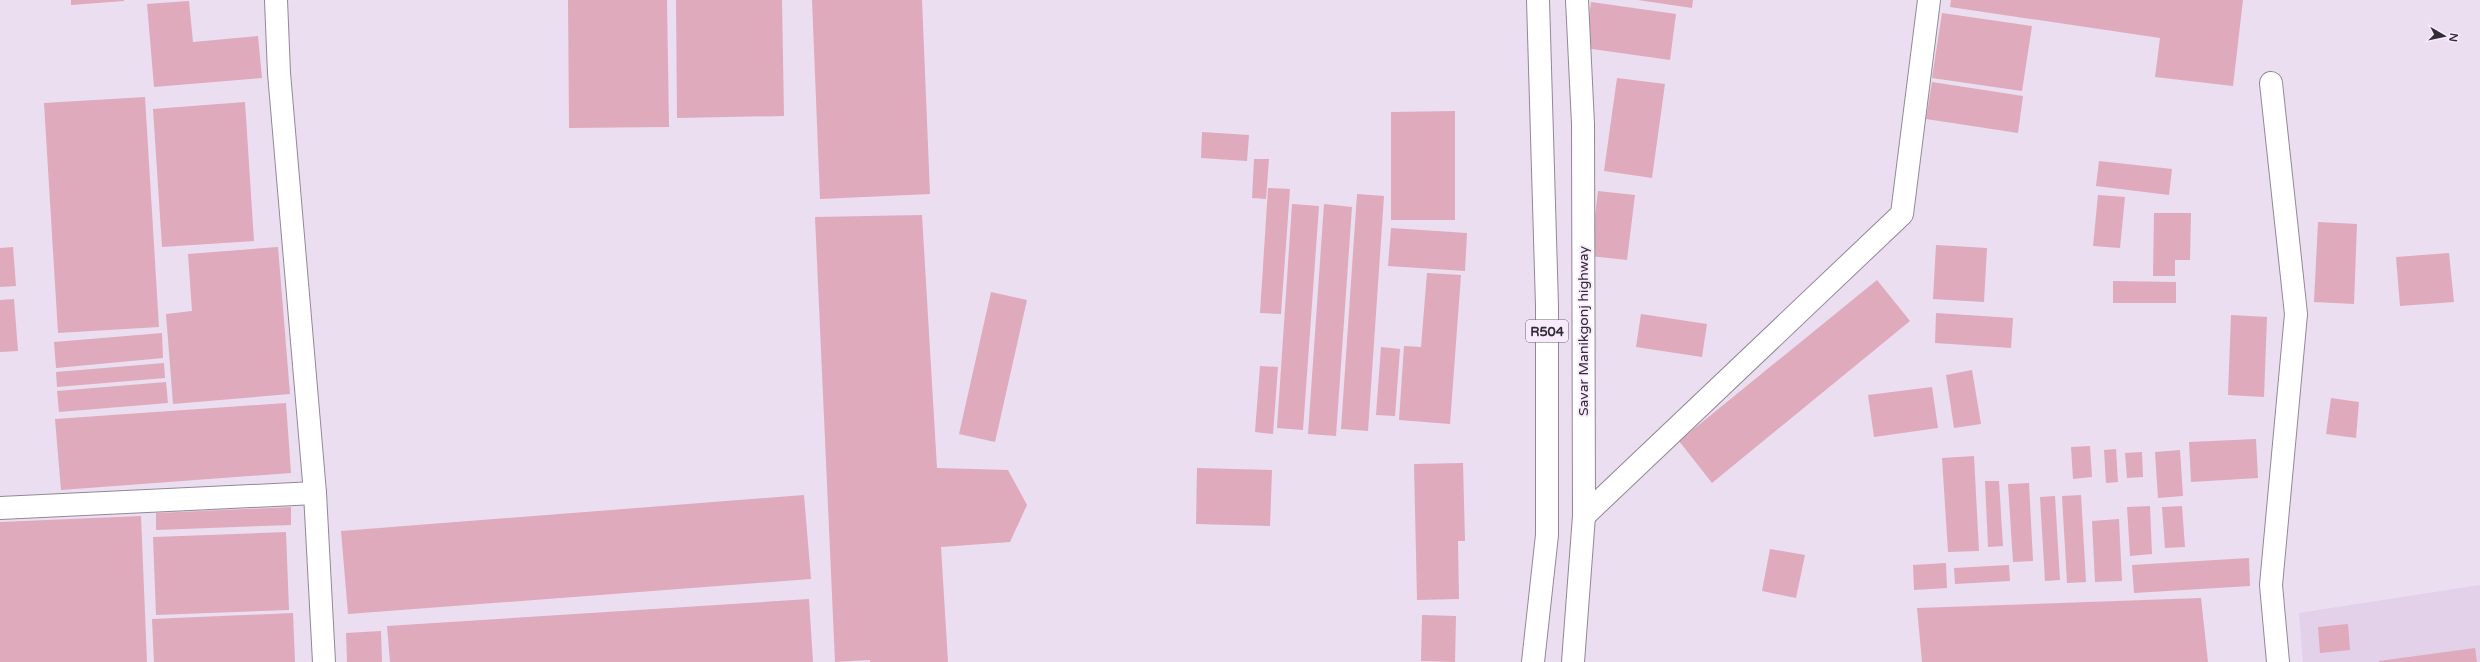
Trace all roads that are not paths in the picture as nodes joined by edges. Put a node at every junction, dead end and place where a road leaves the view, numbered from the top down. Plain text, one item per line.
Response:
1 (276, 0) edge
2 (1538, 0) edge
3 (1577, 0) edge
4 (1928, 0) edge
5 (2270, 83) dead end
6 (315, 493) junction
7 (0, 508) edge
8 (1584, 516) junction
9 (324, 662) edge
10 (1533, 662) edge
11 (1573, 662) edge
12 (2278, 662) edge

1 - 6 street
2 - 10 street, R504
3 - 8 street, Savar Manikgonj highway / R504
4 - 8 street
5 - 12 street
6 - 7 street
6 - 9 street
8 - 11 street, Savar Manikgonj highway / R504

